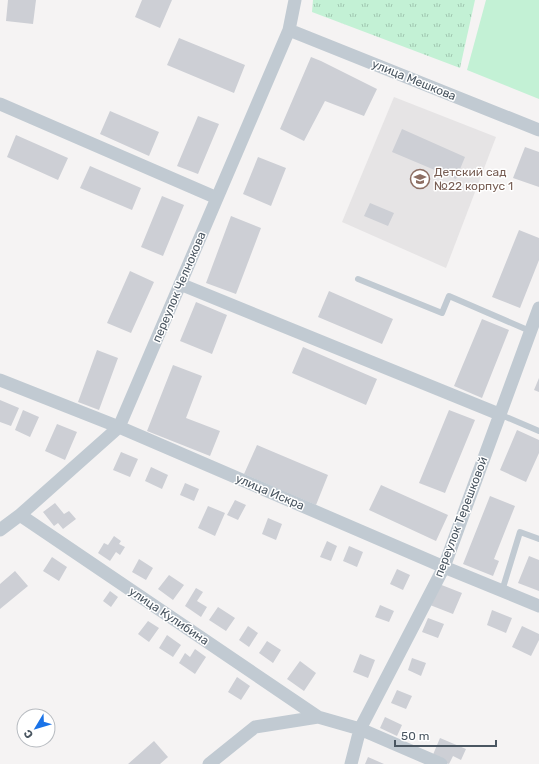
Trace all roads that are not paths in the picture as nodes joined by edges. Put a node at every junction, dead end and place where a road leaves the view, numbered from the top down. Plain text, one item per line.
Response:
1 (295, 0) edge
2 (289, 30) junction
3 (0, 104) edge
4 (539, 130) edge
5 (217, 198) junction
6 (358, 280) dead end
7 (180, 284) junction
8 (539, 308) edge
9 (530, 332) junction
10 (0, 380) edge
11 (499, 414) junction
12 (119, 427) junction
13 (539, 430) edge
14 (20, 515) junction
15 (0, 530) edge
16 (539, 539) edge
17 (444, 567) junction
18 (502, 591) junction
19 (539, 606) edge
20 (318, 717) junction
21 (360, 729) junction
22 (209, 764) edge
23 (351, 764) edge
24 (440, 764) edge

1 - 2 street, переулок Челнокова
2 - 4 street, улица Мешкова
2 - 5 street, переулок Челнокова
3 - 5 street
5 - 7 street, переулок Челнокова
6 - 9 lane
7 - 11 street
7 - 12 street, переулок Челнокова
8 - 9 street, переулок Терешковой
9 - 11 street, переулок Терешковой
10 - 12 street, улица Искра
11 - 13 lane
11 - 17 street, переулок Терешковой
12 - 14 street, переулок Челнокова
12 - 17 street, улица Искра
14 - 15 street, переулок Челнокова
14 - 20 street, улица Кулибина
16 - 18 lane
17 - 18 street, улица Искра
17 - 21 street, переулок Терешковой
18 - 19 street, улица Искра
20 - 21 street
20 - 22 street
21 - 23 street, переулок Терешковой
21 - 24 street

